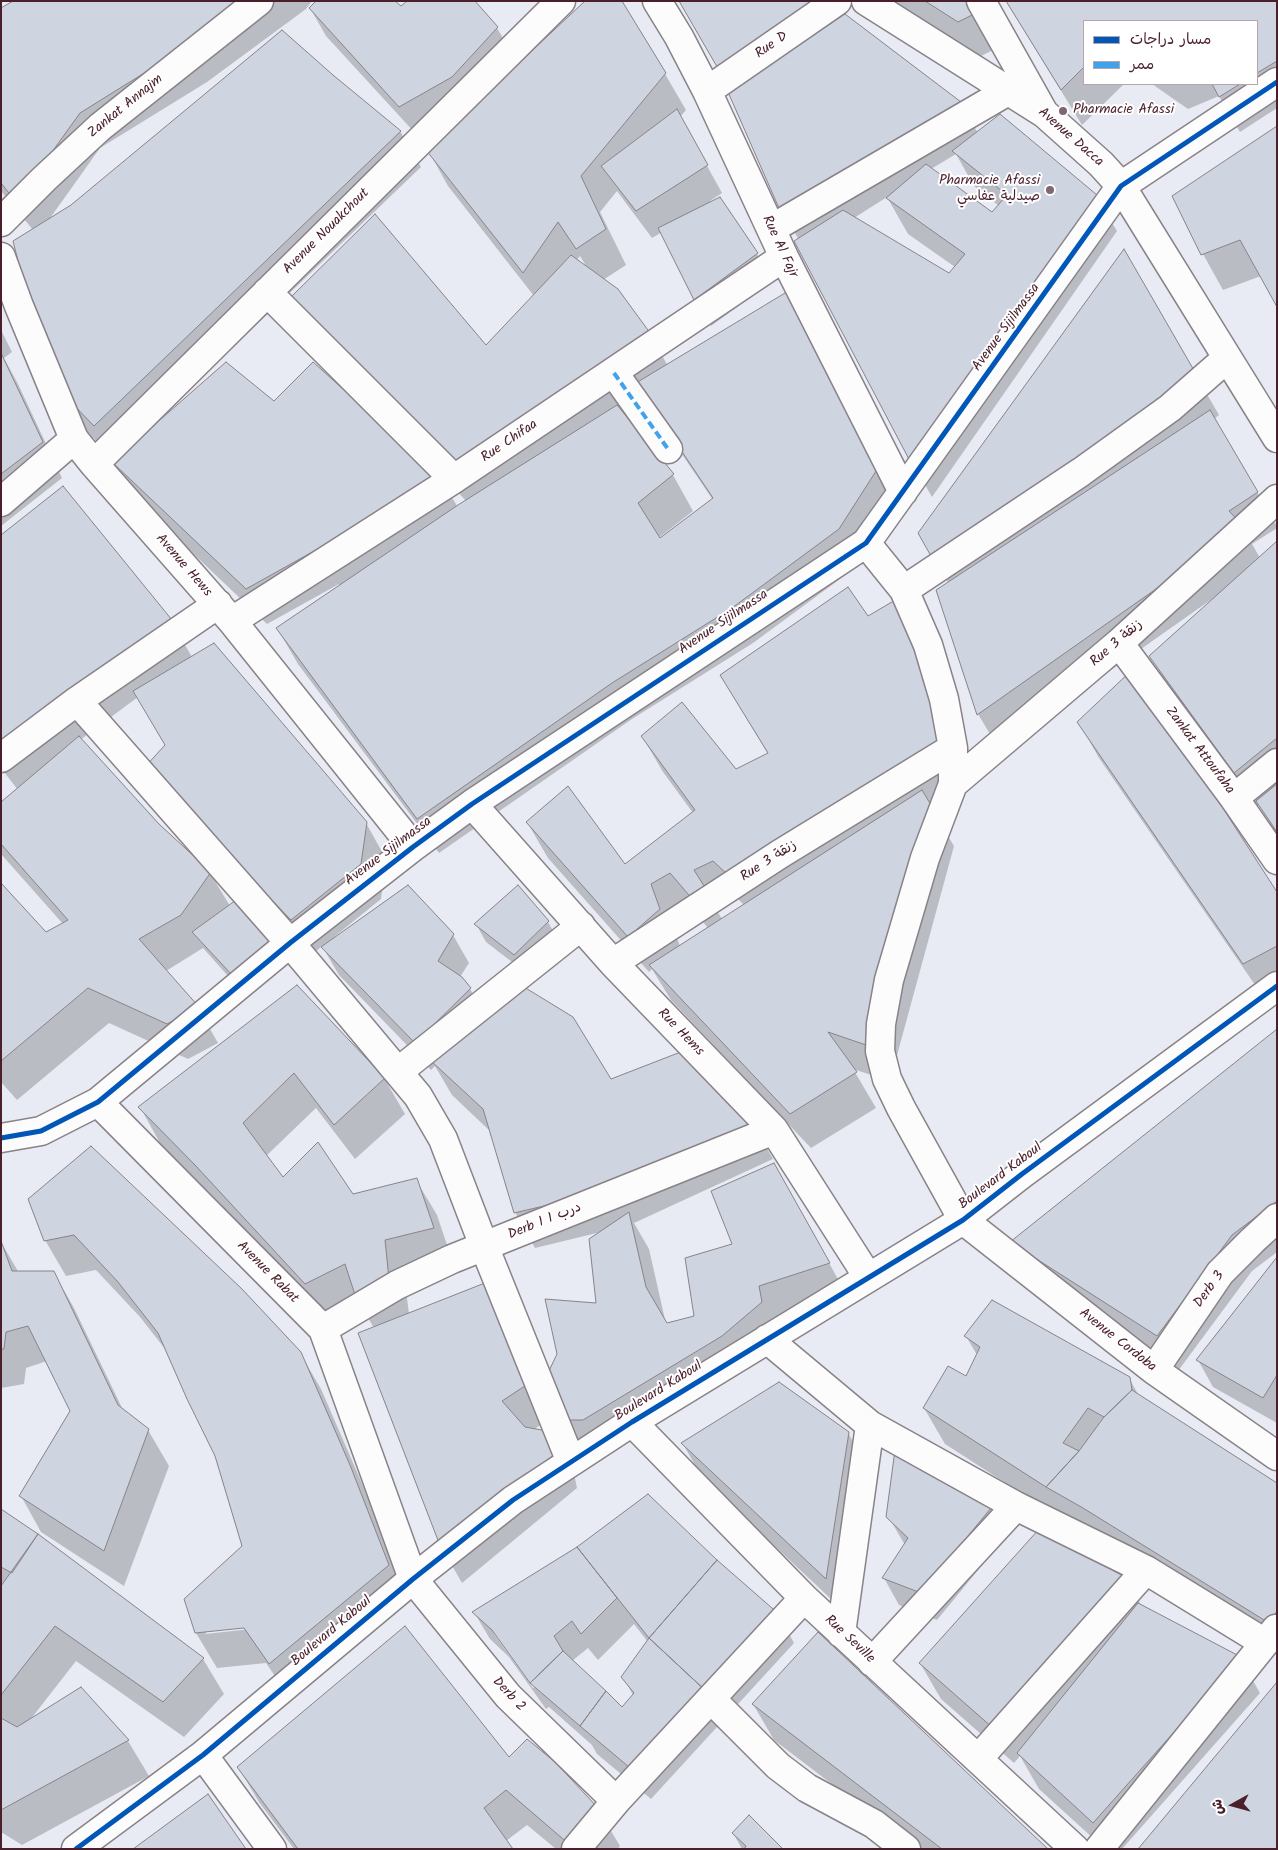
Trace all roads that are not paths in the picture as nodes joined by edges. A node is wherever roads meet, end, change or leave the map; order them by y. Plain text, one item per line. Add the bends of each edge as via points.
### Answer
1 (259, 1) edge
2 (561, 1) edge
3 (657, 1) edge
4 (837, 1) edge
5 (866, 1) edge
6 (981, 1) edge
7 (1277, 82) edge
8 (707, 91) junction
9 (1008, 91) junction
10 (1045, 114) junction
11 (1121, 186) junction
12 (1, 222) edge
13 (771, 229) junction
14 (1, 257) edge
15 (784, 257) junction
16 (267, 292) junction
17 (10, 313) edge
18 (1226, 359) junction
19 (614, 373) junction
20 (1277, 438) edge
21 (74, 439) junction
22 (668, 448) dead end
23 (94, 464) junction
24 (454, 479) junction
25 (903, 492) junction
26 (1277, 498) edge
27 (1, 502) edge
28 (866, 543) junction
29 (904, 590) junction
30 (225, 612) junction
31 (1119, 643) junction
32 (77, 702) junction
33 (953, 748) junction
34 (1, 758) edge
35 (1277, 763) edge
36 (953, 784) junction
37 (1234, 798) junction
38 (472, 804) junction
39 (413, 847) junction
40 (1277, 860) edge
41 (582, 926) junction
42 (290, 943) junction
43 (613, 963) junction
44 (1277, 986) edge
45 (399, 1071) junction
46 (98, 1102) junction
47 (774, 1130) junction
48 (3, 1136) edge
49 (1277, 1218) edge
50 (963, 1220) junction
51 (484, 1246) junction
52 (868, 1277) junction
53 (323, 1329) junction
54 (767, 1339) junction
55 (1154, 1370) junction
56 (632, 1422) junction
57 (870, 1425) junction
58 (1277, 1456) edge
59 (572, 1462) junction
60 (1016, 1506) junction
61 (1146, 1570) junction
62 (413, 1578) junction
63 (804, 1598) junction
64 (841, 1632) junction
65 (1271, 1635) edge
66 (872, 1662) junction
67 (711, 1699) junction
68 (203, 1755) junction
69 (978, 1759) junction
70 (616, 1801) junction
71 (76, 1849) edge
72 (272, 1849) edge
73 (576, 1849) edge
74 (906, 1849) edge
75 (1075, 1849) edge
76 (1100, 1849) edge

1 - 12 street, Zankat Annajm via 100,127
2 - 16 street, Avenue Nouakchout
3 - 8 street, Rue Al Fajr
4 - 8 street, Rue D
5 - 9 street, Avenue Dacca
6 - 10 street
7 - 11 street, Avenue Sijilmassa
8 - 13 street, Rue Al Fajr
9 - 10 street, Avenue Dacca
9 - 13 street
10 - 11 street, Avenue Dacca
11 - 18 street, Avenue Dacca
11 - 25 street, Avenue Sijilmassa
13 - 15 street, Rue Al Fajr
14 - 17 street, Avenue Hews
15 - 19 street, Rue Chifaa
15 - 25 street, Rue Al Fajr
16 - 23 street, Avenue Nouakchout
16 - 24 street
17 - 21 street, Avenue Hews
18 - 20 street, Avenue Dacca
18 - 29 street via 1170,408 1081,472
19 - 22 street
19 - 24 street, Rue Chifaa
21 - 23 street, Avenue Hews
21 - 27 street
23 - 30 street, Avenue Hews
24 - 30 street, Rue Chifaa
25 - 28 street, Avenue Sijilmassa
26 - 31 street, Rue 3 زنقة
28 - 29 street
28 - 38 street, Avenue Sijilmassa
29 - 33 street via 928,644 944,699
30 - 32 street, Rue Chifaa
30 - 39 street, Avenue Hews
31 - 36 street, Rue 3 زنقة
31 - 37 street, Zankat Attoufaha
32 - 34 street, Rue Chifaa
32 - 42 street
33 - 36 street
33 - 43 street, Rue 3 زنقة via 780,854
35 - 37 street
36 - 50 street via 925,858 889,980 880,1051 887,1079 901,1108
37 - 40 street, Zankat Attoufaha
38 - 39 street, Avenue Sijilmassa
38 - 41 street, Rue Hems
39 - 42 street, Avenue Sijilmassa
41 - 43 street, Rue Hems
41 - 45 street
42 - 45 street
42 - 46 street, Avenue Sijilmassa
43 - 47 street, Rue Hems
44 - 50 street, Boulevard Kaboul
45 - 51 street via 443,1139
46 - 48 street via 40,1131
46 - 53 street, Avenue Rabat
47 - 51 street, Derb 1 درب 1
47 - 52 street, Rue Hems
49 - 55 street, Derb 3 via 1220,1273
50 - 52 street, Boulevard Kaboul
50 - 55 street, Avenue Cordoba
51 - 53 street, Derb 1 درب 1 via 422,1272
51 - 59 street
52 - 54 street, Boulevard Kaboul
53 - 62 street, Avenue Rabat
54 - 56 street, Boulevard Kaboul
54 - 57 street
55 - 58 street, Avenue Cordoba
56 - 59 street, Boulevard Kaboul
56 - 63 street, Rue Seville
57 - 60 street
57 - 64 street
59 - 62 street, Boulevard Kaboul via 513,1500
60 - 61 street
60 - 66 street
61 - 65 street
61 - 69 street
62 - 68 street, Boulevard Kaboul
62 - 70 street, Derb 2 via 508,1696
63 - 64 street, Rue Seville
63 - 67 street
64 - 66 street, Rue Seville
65 - 76 street
66 - 69 street, Rue Seville
67 - 70 street
67 - 74 street via 778,1766 807,1788 874,1824
68 - 71 street, Boulevard Kaboul
68 - 72 street
69 - 75 street, Rue Seville
70 - 73 street

